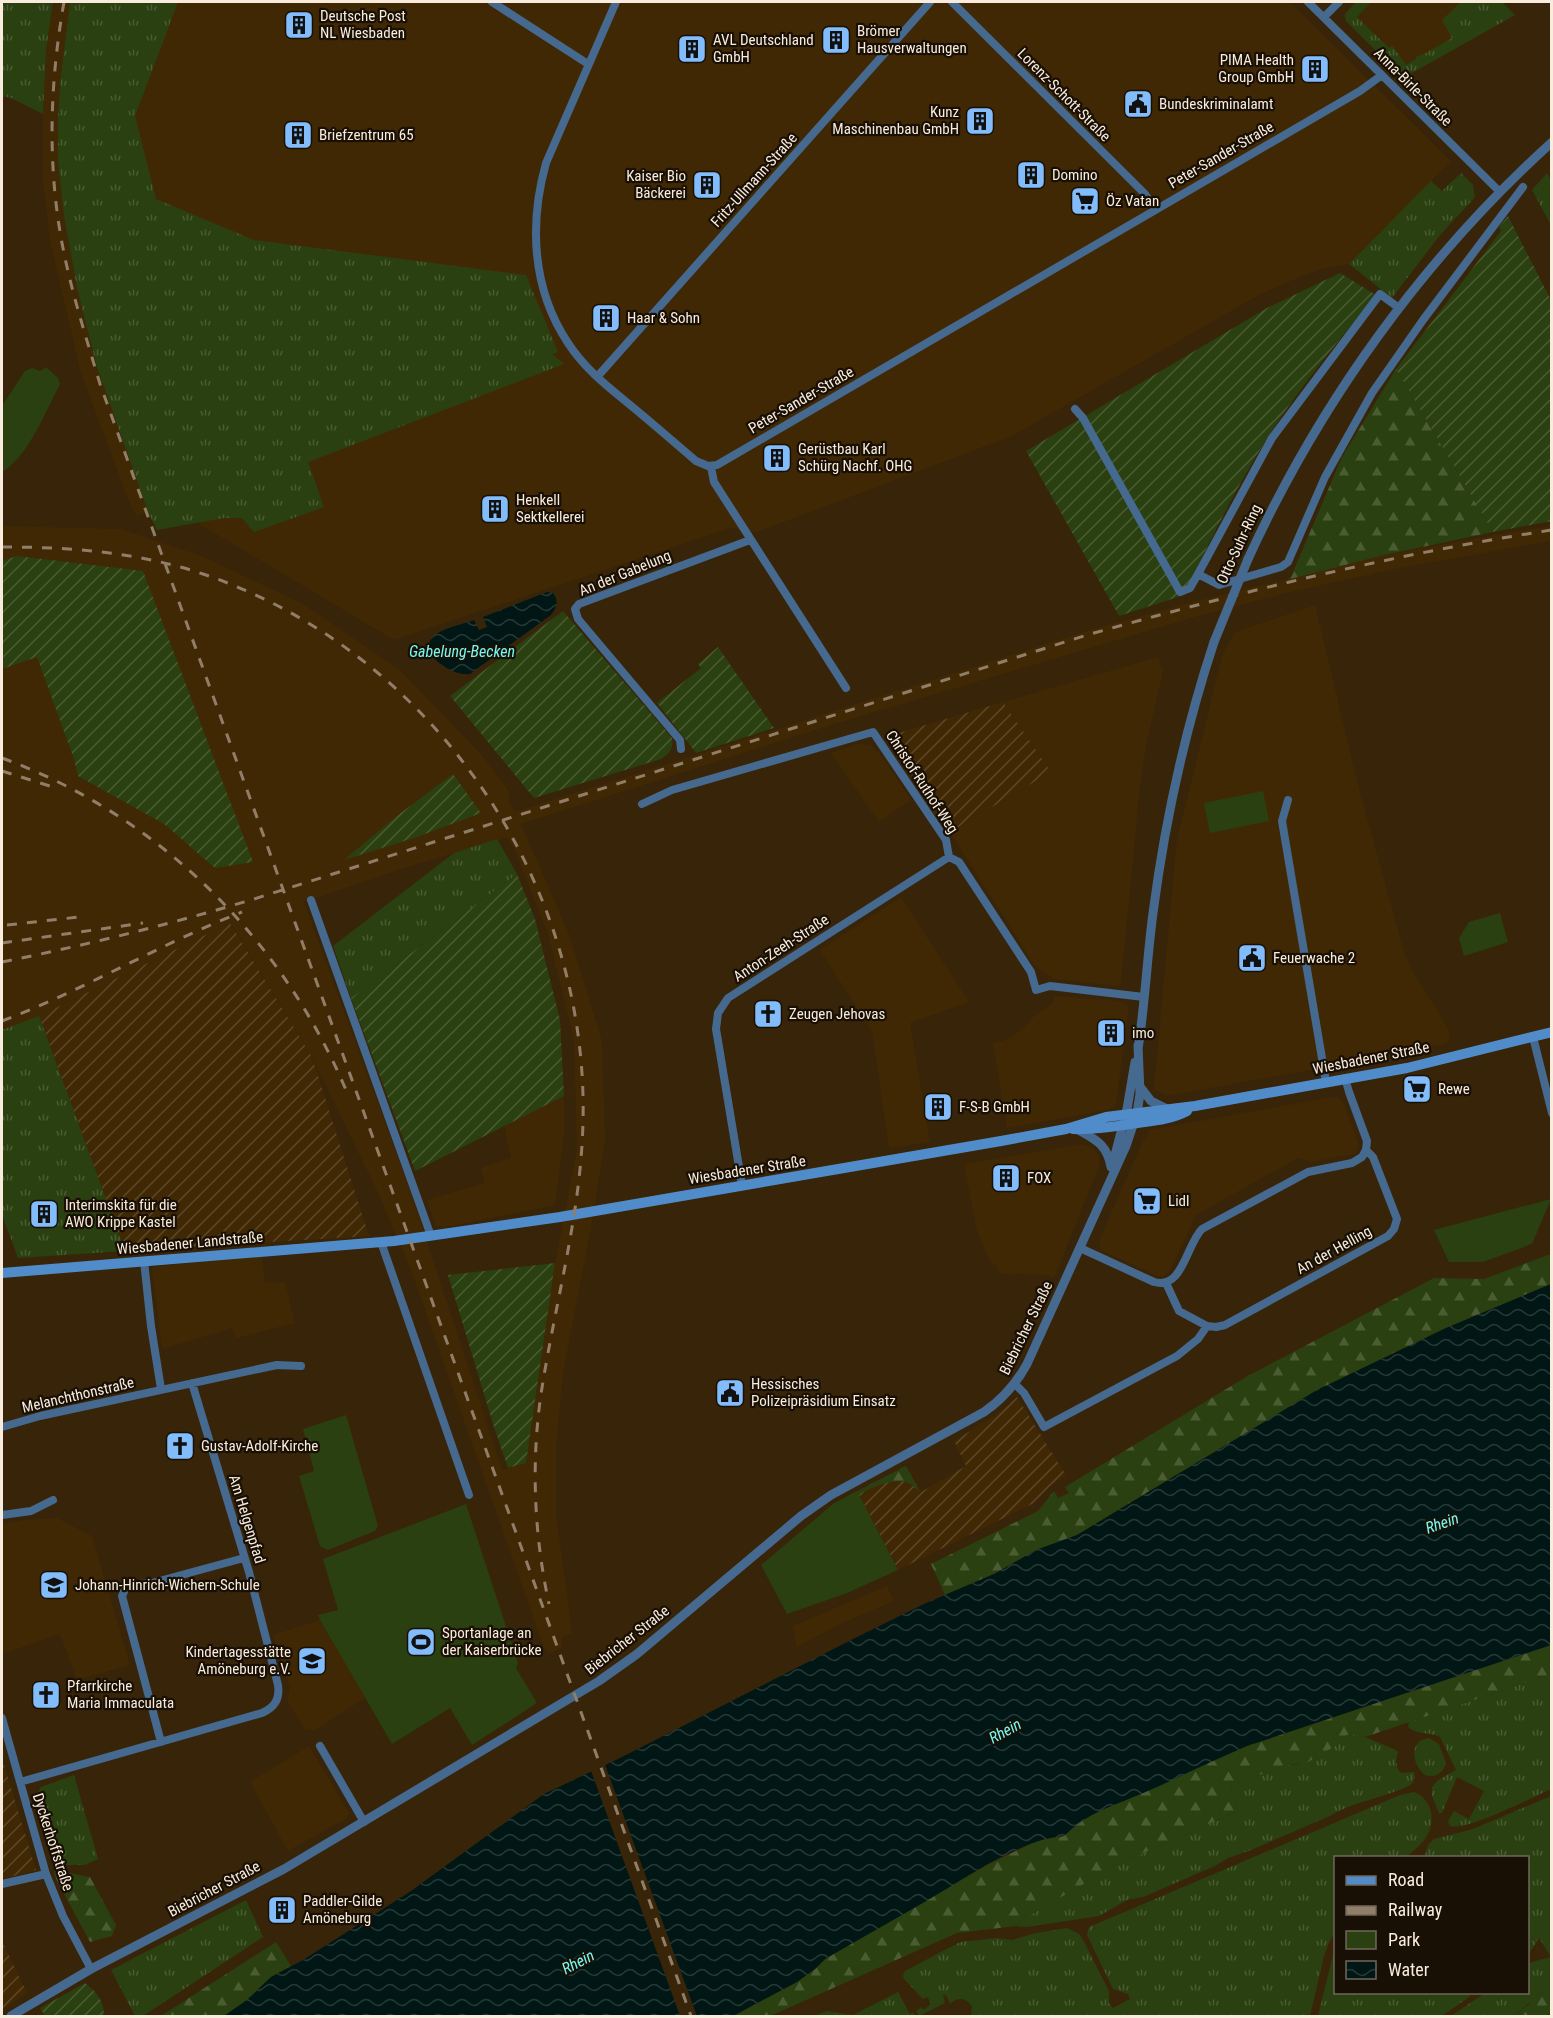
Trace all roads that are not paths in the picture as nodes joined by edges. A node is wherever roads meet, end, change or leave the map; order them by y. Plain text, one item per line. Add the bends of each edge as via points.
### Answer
1 (492, 2) edge
2 (616, 2) edge
3 (930, 2) edge
4 (951, 2) edge
5 (1308, 2) edge
6 (1339, 2) edge
7 (1324, 17) junction
8 (588, 64) junction
9 (1382, 75) junction
10 (1551, 142) edge
11 (1523, 186) dead end
12 (1499, 191) junction
13 (1156, 209) junction
14 (1400, 308) junction
15 (597, 377) junction
16 (1075, 410) dead end
17 (711, 467) junction
18 (750, 540) junction
19 (1198, 574) junction
20 (846, 688) dead end
21 (681, 749) dead end
22 (1288, 800) dead end
23 (642, 804) dead end
24 (950, 857) junction
25 (311, 900) dead end
26 (1144, 997) junction
27 (1551, 1032) edge
28 (1533, 1037) junction
29 (1138, 1045) junction
30 (1346, 1078) junction
31 (1326, 1082) junction
32 (1140, 1085) junction
33 (1195, 1106) junction
34 (1169, 1110) junction
35 (1551, 1113) edge
36 (1130, 1119) junction
37 (1072, 1129) junction
38 (1366, 1150) junction
39 (1112, 1170) junction
40 (1108, 1183) junction
41 (742, 1185) junction
42 (431, 1236) junction
43 (394, 1241) joint
44 (381, 1242) junction
45 (1080, 1248) junction
46 (144, 1261) junction
47 (2, 1273) edge
48 (1166, 1283) junction
49 (1207, 1326) junction
50 (301, 1365) dead end
51 (192, 1383) junction
52 (1015, 1384) junction
53 (161, 1389) junction
54 (2, 1427) edge
55 (469, 1495) dead end
56 (53, 1500) dead end
57 (2, 1515) edge
58 (244, 1558) junction
59 (2, 1718) edge
60 (161, 1742) junction
61 (320, 1746) dead end
62 (20, 1782) junction
63 (364, 1822) junction
64 (46, 1874) junction
65 (2, 1884) edge
66 (91, 1970) junction
67 (11, 2016) edge

1 - 8 street
2 - 8 street
3 - 15 street, Fritz-Ullmann-Straße
4 - 13 street, Lorenz-Schott-Straße
5 - 7 street, Anna-Birle-Straße
6 - 7 street
7 - 9 street, Anna-Birle-Straße
8 - 15 street via 546,163 535,218 538,270 550,307 568,343
9 - 12 street, Anna-Birle-Straße
9 - 13 street, Peter-Sander-Straße
10 - 12 street, Otto-Suhr-Ring
11 - 19 street via 1372,393 1325,477 1288,562 1219,585
12 - 14 street, Otto-Suhr-Ring
13 - 17 street, Peter-Sander-Straße
14 - 19 street via 1380,294 1272,438
14 - 26 street, Otto-Suhr-Ring, bridge via 1321,420 1282,487 1214,642 1190,721 1167,828
15 - 17 street via 696,461
16 - 19 street via 1180,592 1190,588
17 - 18 street via 714,482
18 - 20 street
18 - 21 street, An der Gabelung via 579,604 576,609 578,619 680,741
22 - 31 street via 1282,821
23 - 24 street, Christof-Ruthof-Weg via 672,790 873,732 946,840
24 - 26 street, Christof-Ruthof-Weg via 958,861 1031,972 1036,990 1050,986
24 - 41 street, Anton-Zeeh-Straße via 728,998 718,1013 716,1029
25 - 42 street
26 - 29 street, Otto-Suhr-Ring
27 - 28 main road, Wiesbadener Straße
28 - 30 main road, Wiesbadener Straße
28 - 35 street
29 - 32 street, Otto-Suhr-Ring
29 - 36 street, Otto-Suhr-Ring
30 - 31 main road, Wiesbadener Straße
30 - 38 street, An der Helling via 1367,1141
31 - 33 main road, Wiesbadener Straße
32 - 34 street via 1151,1101
32 - 36 street, Otto-Suhr-Ring
33 - 34 main road, Wiesbadener Straße
33 - 36 main road, Wiesbadener Straße via 1173,1117
34 - 36 main road, Wiesbadener Straße
36 - 37 main road, Wiesbadener Straße
36 - 39 street, Biebricher Straße
36 - 40 street, Biebricher Straße via 1126,1146
37 - 39 street via 1102,1144
37 - 41 main road, Wiesbadener Straße
38 - 48 street via 1358,1161 1308,1172 1202,1230 1178,1274
38 - 49 street, An der Helling via 1373,1157 1395,1213 1392,1233 1225,1325
39 - 40 street, Biebricher Straße
40 - 45 street, Biebricher Straße
41 - 42 main road, Wiesbadener Straße
42 - 43 main road, Wiesbadener Straße
43 - 44 main road, Wiesbadener Landstraße
44 - 46 main road, Wiesbadener Landstraße
44 - 55 street
45 - 48 street via 1154,1282
45 - 52 street, Biebricher Straße via 1028,1364
46 - 47 main road, Wiesbadener Landstraße
46 - 53 street
48 - 49 street via 1179,1311
49 - 52 street via 1177,1356 1044,1427
50 - 51 street, Melanchthonstraße via 277,1365
51 - 53 street, Melanchthonstraße
51 - 58 street, Am Helgenpfad
52 - 63 street, Biebricher Straße via 984,1412 846,1485 817,1505 618,1669
53 - 54 street, Melanchthonstraße
56 - 57 street via 31,1511
58 - 60 street, Am Helgenpfad via 278,1685 278,1700 262,1713
58 - 60 street via 152,1583 127,1585 122,1596
59 - 62 street, Dyckerhoffstraße
60 - 62 street
61 - 63 street
62 - 64 street, Dyckerhoffstraße
63 - 66 street, Biebricher Straße via 245,1890
64 - 65 street
64 - 66 street, Dyckerhoffstraße
66 - 67 street, Biebricher Straße

